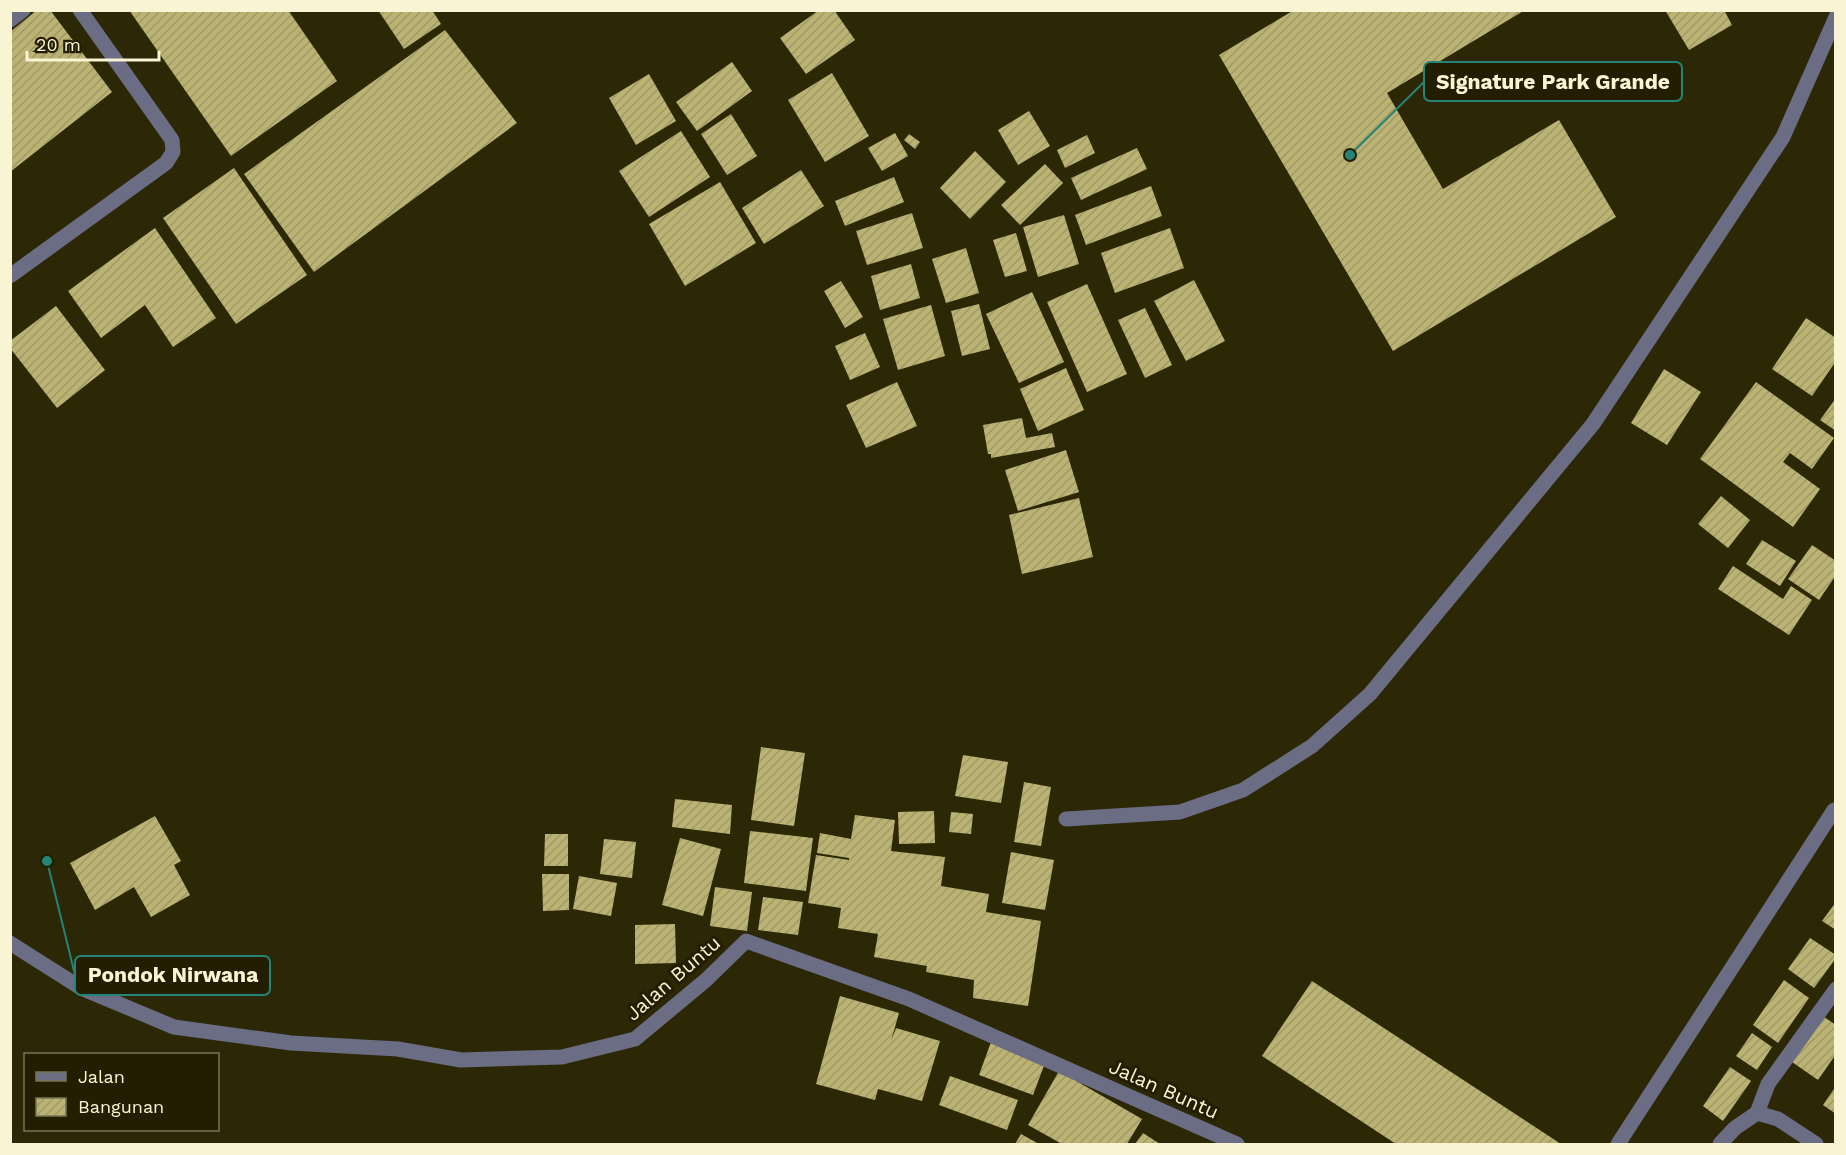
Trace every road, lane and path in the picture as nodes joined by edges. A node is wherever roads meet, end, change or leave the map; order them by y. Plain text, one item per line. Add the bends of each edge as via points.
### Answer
1 (23, 10) edge
2 (80, 10) edge
3 (1836, 17) edge
4 (10, 20) edge
5 (10, 276) edge
6 (1834, 810) edge
7 (1066, 819) dead end
8 (10, 943) edge
9 (1836, 989) edge
10 (1757, 1113) junction
11 (1237, 1144) edge
12 (1618, 1144) edge
13 (1720, 1144) edge
14 (1816, 1144) edge

1 - 4 street
2 - 5 street via 172,140 173,152 166,163
3 - 7 street via 1783,137 1593,424 1370,694 1312,746 1243,790 1180,812
6 - 12 street
8 - 11 street, Jalan Buntu via 81,988 174,1027 291,1043 398,1049 461,1060 562,1057 635,1039 746,941 909,999
9 - 10 street via 1768,1084
10 - 13 street
10 - 14 street via 1778,1119

